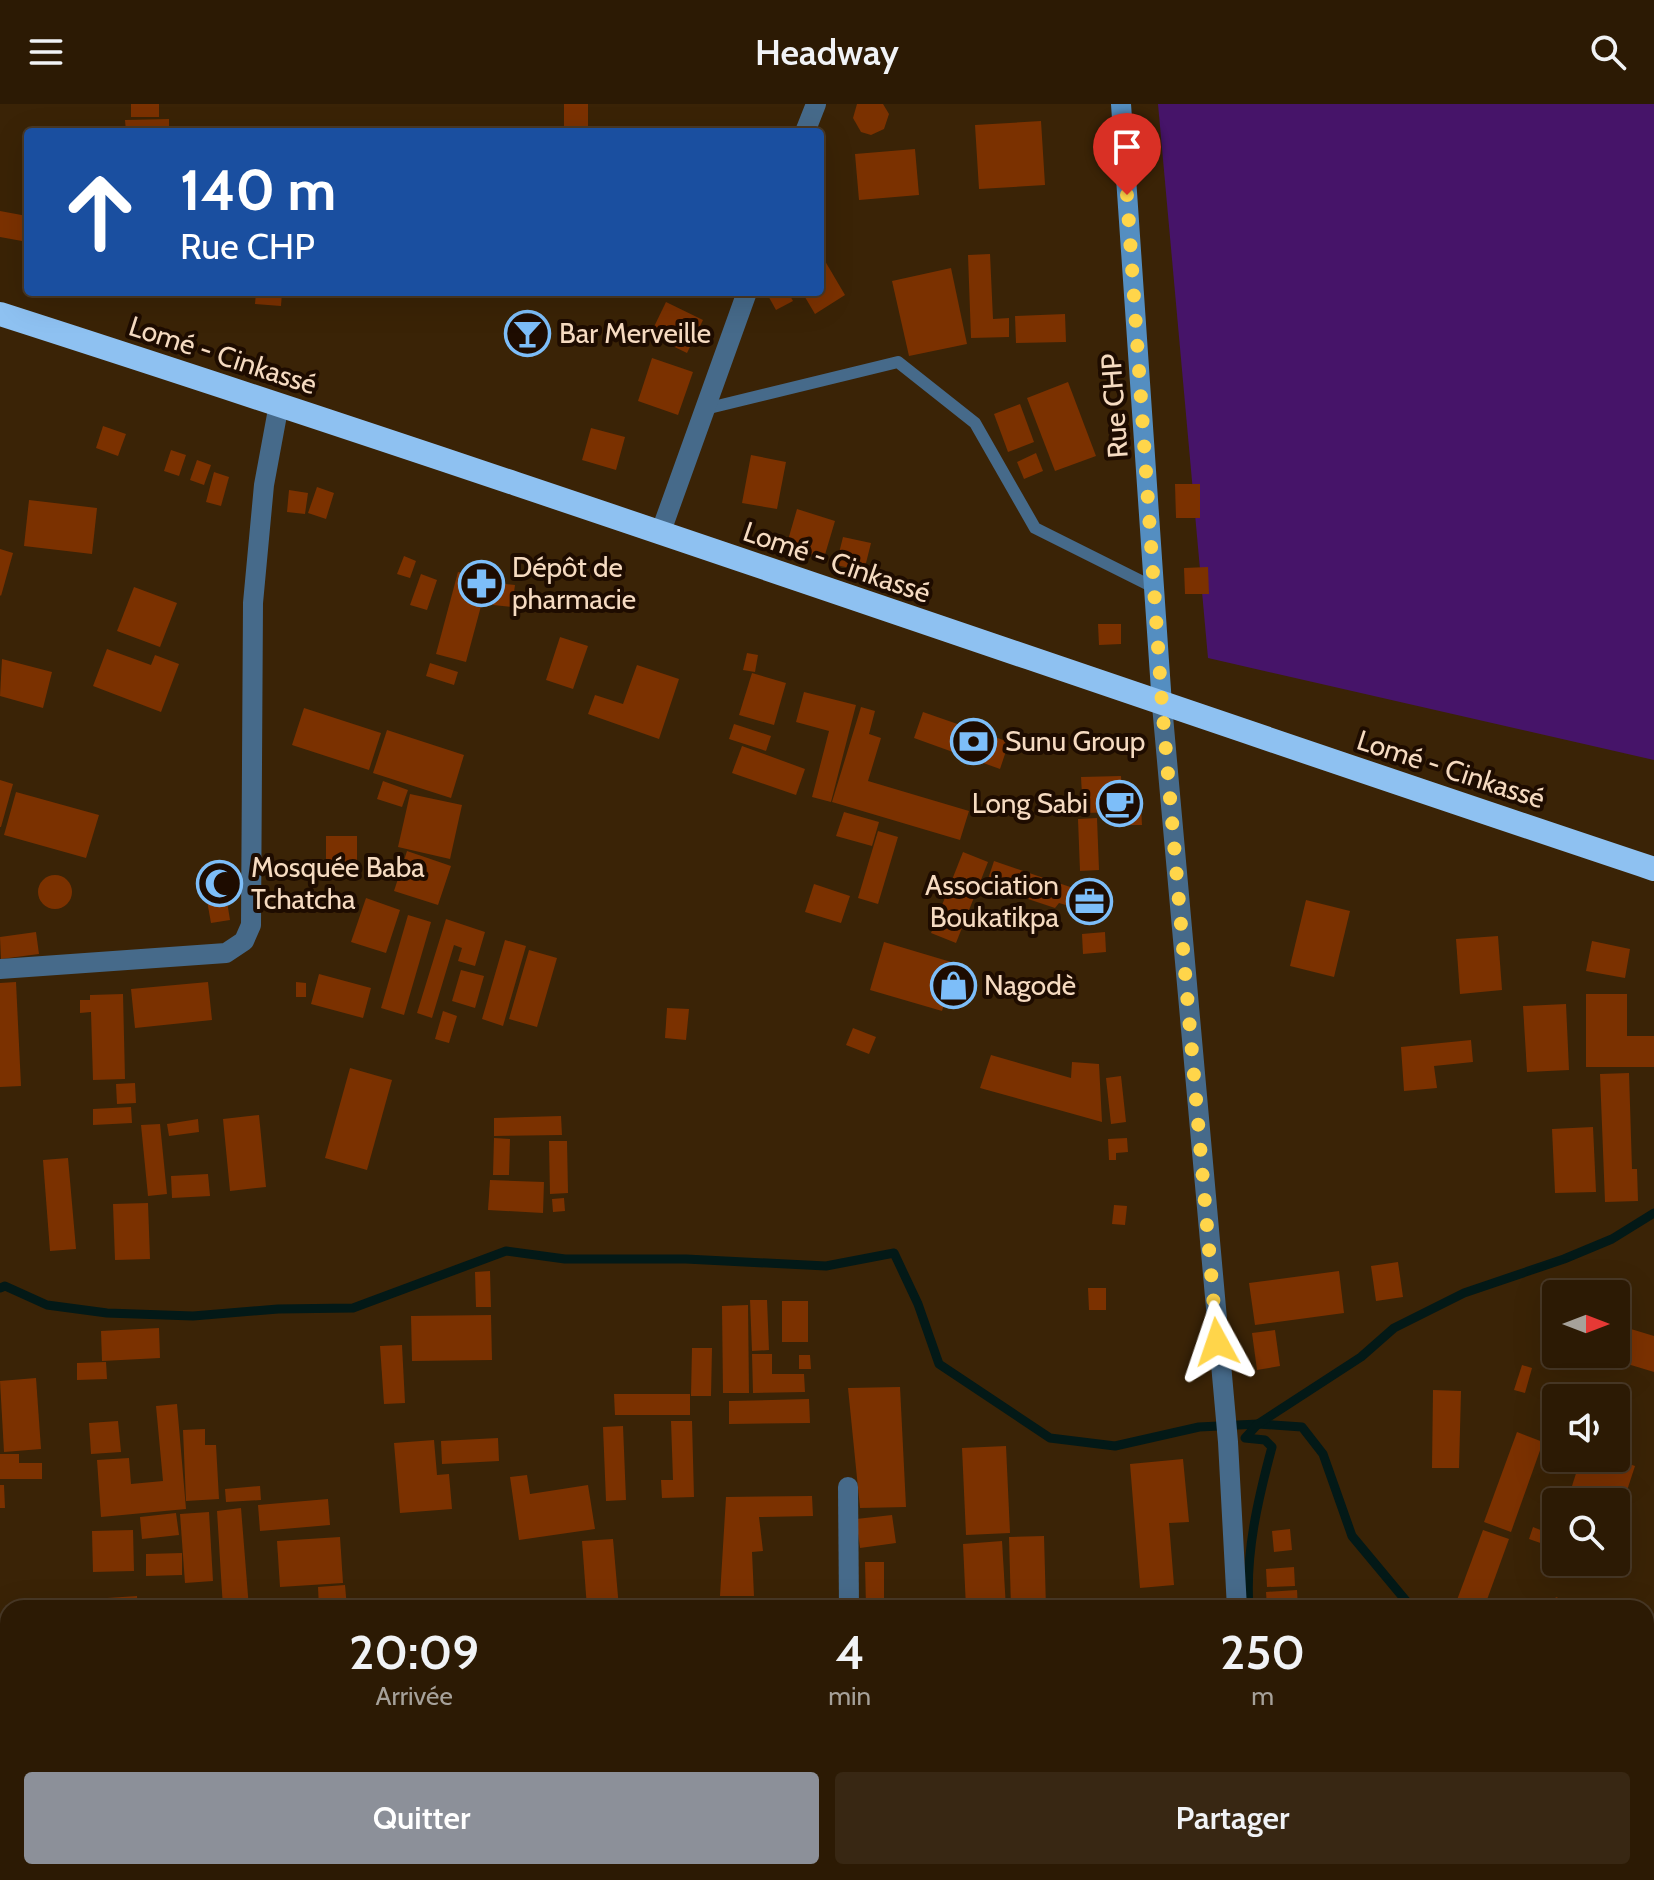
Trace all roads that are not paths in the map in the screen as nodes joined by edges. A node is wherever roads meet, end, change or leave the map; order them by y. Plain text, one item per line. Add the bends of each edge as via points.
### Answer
1 (816, 104) edge
2 (1121, 104) edge
3 (807, 128) edge
4 (746, 296) edge
5 (0, 314) edge
6 (279, 404) junction
7 (705, 409) junction
8 (660, 534) junction
9 (1155, 588) junction
10 (1162, 705) junction
11 (1654, 869) edge
12 (0, 969) edge
13 (848, 1487) dead end
14 (849, 1600) edge
15 (1237, 1600) edge

1 - 3 street
2 - 9 street, Rue CHP
4 - 7 street
5 - 6 highway, Lomé - Cinkassé
6 - 8 highway, Lomé - Cinkassé
6 - 12 street via 264,485 253,603 251,925 244,941 226,953
7 - 8 street
7 - 9 lane via 898,362 975,423 1035,528
8 - 10 highway, Lomé - Cinkassé
9 - 10 street, Rue CHP
10 - 11 highway, Lomé - Cinkassé
10 - 15 street via 1228,1442
13 - 14 street

